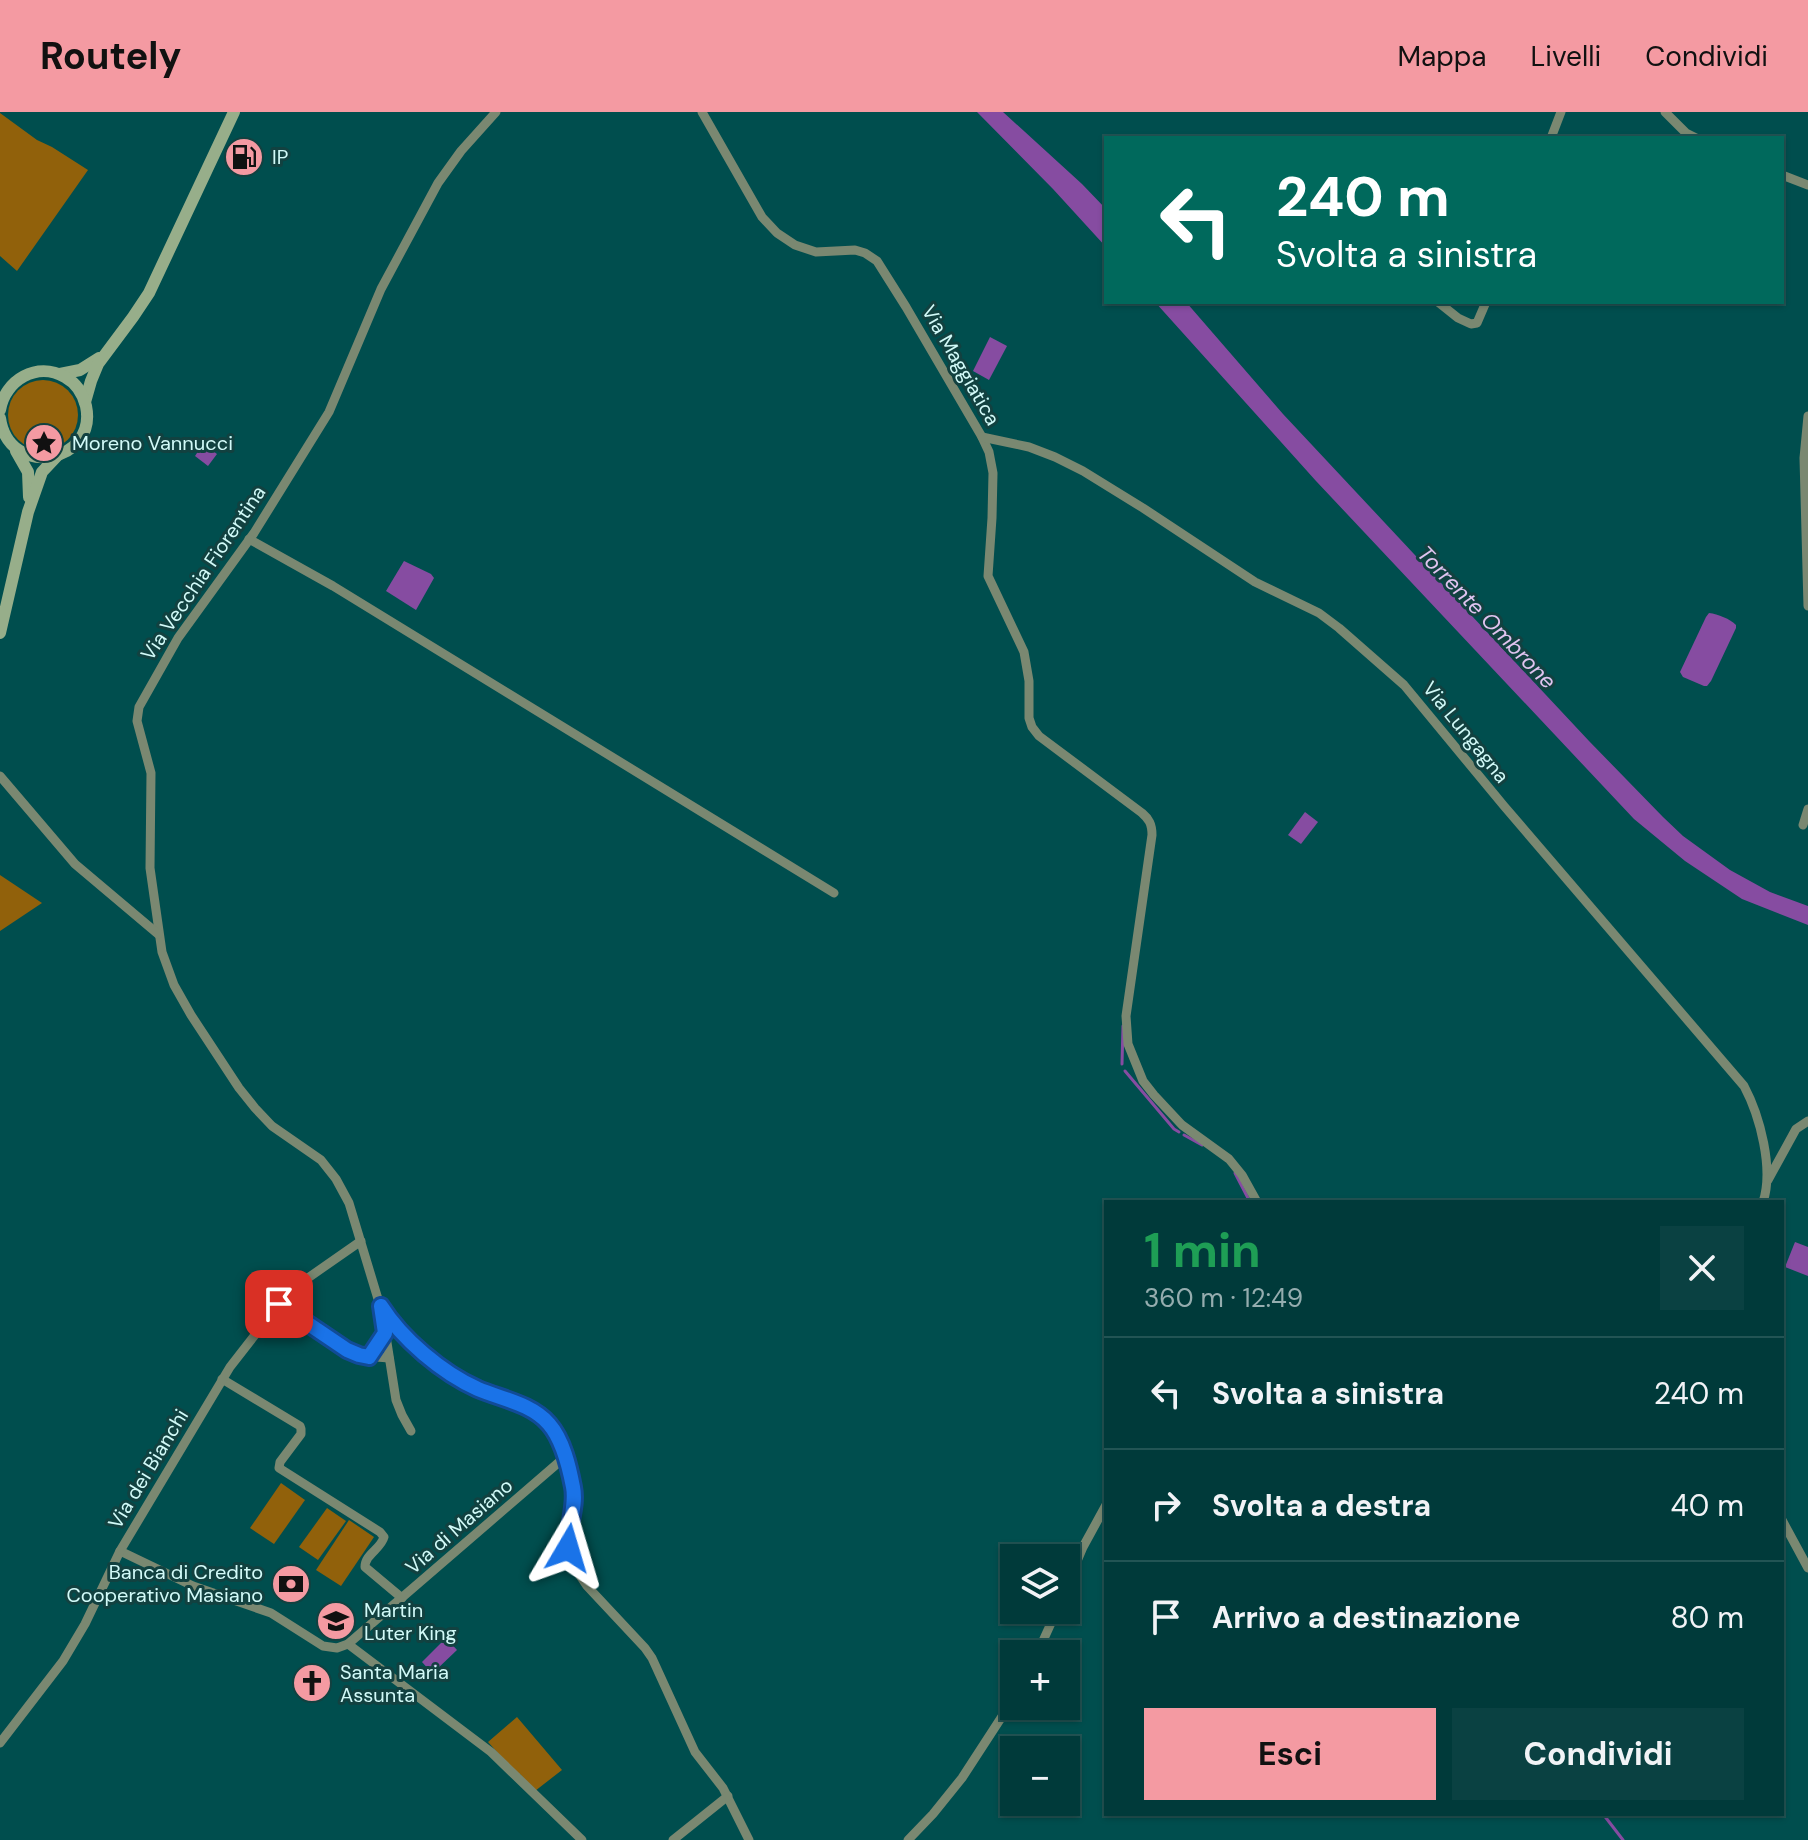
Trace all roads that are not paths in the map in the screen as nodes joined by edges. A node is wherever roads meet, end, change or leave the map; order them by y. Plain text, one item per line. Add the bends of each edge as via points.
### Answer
1 (234, 112) edge
2 (496, 112) edge
3 (702, 112) edge
4 (1561, 112) edge
5 (1665, 112) edge
6 (1552, 136) edge
7 (1692, 136) edge
8 (1784, 176) edge
9 (1808, 185) edge
10 (1440, 304) edge
11 (1485, 304) edge
12 (105, 353) junction
13 (60, 374) junction
14 (19, 378) junction
15 (0, 388) edge
16 (85, 402) junction
17 (0, 410) edge
18 (1808, 416) edge
19 (0, 421) edge
20 (982, 437) junction
21 (13, 445) junction
22 (58, 455) junction
23 (28, 512) junction
24 (249, 539) junction
25 (11, 580) junction
26 (0, 604) edge
27 (1808, 606) edge
28 (0, 633) edge
29 (0, 774) edge
30 (1808, 809) edge
31 (1803, 825) dead end
32 (834, 893) dead end
33 (158, 934) junction
34 (1808, 1121) edge
35 (1768, 1180) junction
36 (1256, 1200) edge
37 (1763, 1200) edge
38 (361, 1241) junction
39 (279, 1304) junction
40 (381, 1306) junction
41 (385, 1333) junction
42 (369, 1357) junction
43 (389, 1358) junction
44 (222, 1379) junction
45 (411, 1431) dead end
46 (565, 1457) junction
47 (1104, 1509) edge
48 (1784, 1524) edge
49 (120, 1551) junction
50 (1080, 1554) edge
51 (1808, 1568) edge
52 (402, 1598) junction
53 (348, 1644) junction
54 (1000, 1720) edge
55 (0, 1743) edge
56 (728, 1796) junction
57 (582, 1840) edge
58 (673, 1840) edge
59 (749, 1840) edge
60 (908, 1840) edge

1 - 12 main road via 149,293
2 - 24 street, Via Vecchia Fiorentina via 438,183 381,289 329,412
3 - 20 street, Via Maggiatica via 762,217 777,233 816,252 855,250 877,261
4 - 6 street
5 - 7 street
8 - 9 street
10 - 11 street via 1471,324 1477,323
12 - 13 main road via 80,370
12 - 16 main road
13 - 14 main road via 42,371
13 - 16 main road via 78,388
14 - 15 street
14 - 17 main road via 6,392
16 - 22 main road via 87,420 81,436
18 - 27 street
19 - 21 main road
20 - 35 street, Via Lungagna via 1029,447 1083,471 1255,582 1319,613 1404,685 1744,1086 1761,1131
20 - 36 street, Via Maggiatica via 993,473 988,576 1024,652 1030,723 1039,736 1151,824 1126,1016 1128,1044 1154,1095 1182,1125 1229,1159
21 - 22 main road via 30,456
21 - 23 main road via 28,474
22 - 23 main road via 42,472
23 - 25 main road
24 - 32 street
24 - 33 street, Via Vecchia Fiorentina via 178,638 137,712 151,773 149,858
25 - 26 main road
25 - 28 main road
29 - 33 street via 75,864
30 - 31 street
33 - 38 street, Via Vecchia Fiorentina via 167,969 191,1015 239,1088 272,1126 328,1168 349,1203
34 - 35 street via 1796,1129
35 - 37 street, Via Lungagna
38 - 39 street, Via dei Bianchi
38 - 40 street, Via Vecchia Fiorentina
39 - 42 street via 347,1350
39 - 44 street, Via dei Bianchi
40 - 41 street
40 - 46 street, Via Vecchia Fiorentina via 454,1377 541,1416 557,1435
41 - 42 street
41 - 43 street
42 - 43 street
43 - 45 street via 397,1405
44 - 49 street, Via dei Bianchi
44 - 52 street via 300,1426 301,1434 279,1468 380,1532 382,1543 364,1565
46 - 52 street, Via di Masiano
46 - 56 street, Via Vecchia Fiorentina via 574,1494 568,1541 573,1565 652,1658 695,1752
47 - 50 street
48 - 51 street
49 - 53 street via 193,1586 271,1613 323,1646
49 - 55 street, Via dei Bianchi via 63,1661
52 - 53 street, Via di Masiano
53 - 57 street via 491,1752
54 - 60 street via 962,1778
56 - 58 street
56 - 59 street, Via Vecchia Fiorentina

